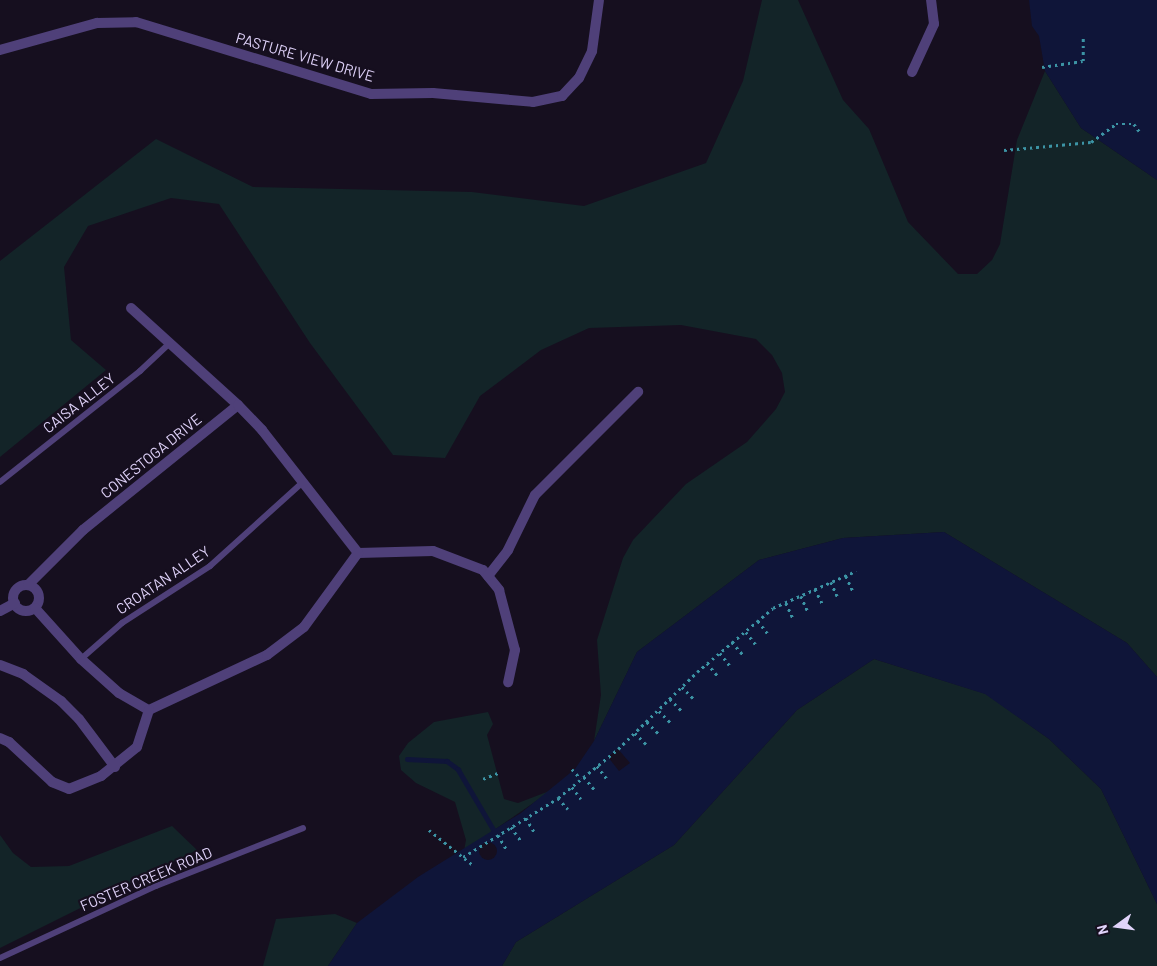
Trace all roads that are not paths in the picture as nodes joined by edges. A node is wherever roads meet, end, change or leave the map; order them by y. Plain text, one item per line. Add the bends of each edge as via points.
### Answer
1 (599, 0) edge
2 (930, 0) edge
3 (0, 50) edge
4 (912, 72) dead end
5 (131, 308) dead end
6 (171, 342) junction
7 (638, 392) dead end
8 (238, 405) junction
9 (0, 482) edge
10 (303, 482) junction
11 (358, 553) junction
12 (488, 576) junction
13 (28, 585) junction
14 (14, 604) junction
15 (35, 608) junction
16 (0, 611) edge
17 (81, 658) junction
18 (0, 665) edge
19 (508, 682) dead end
20 (148, 710) junction
21 (0, 738) edge
22 (115, 767) junction
23 (303, 828) dead end
24 (0, 958) edge

1 - 3 street, PASTURE VIEW DRIVE via 592,51 579,78 562,96 533,102 434,93 371,94 136,22 97,23
2 - 4 street via 934,24
5 - 6 street
6 - 8 street
6 - 9 lane, CAISA ALLEY
7 - 12 street via 535,495 508,550
8 - 10 street
8 - 13 street, CONESTOGA DRIVE via 83,530
10 - 11 street
10 - 17 lane, CROATAN ALLEY via 210,566 122,622
11 - 12 street via 433,551 483,570
11 - 20 street via 304,628 267,656
12 - 19 street via 499,590 515,650
13 - 14 street via 16,589
13 - 15 street via 38,592 39,601
14 - 15 street via 23,611
14 - 16 street
15 - 17 street
17 - 20 street via 119,693
18 - 22 street via 23,674 61,701 79,719
20 - 22 street via 137,747
21 - 22 street via 9,742 52,782 69,789
23 - 24 lane, FOSTER CREEK ROAD via 156,886

